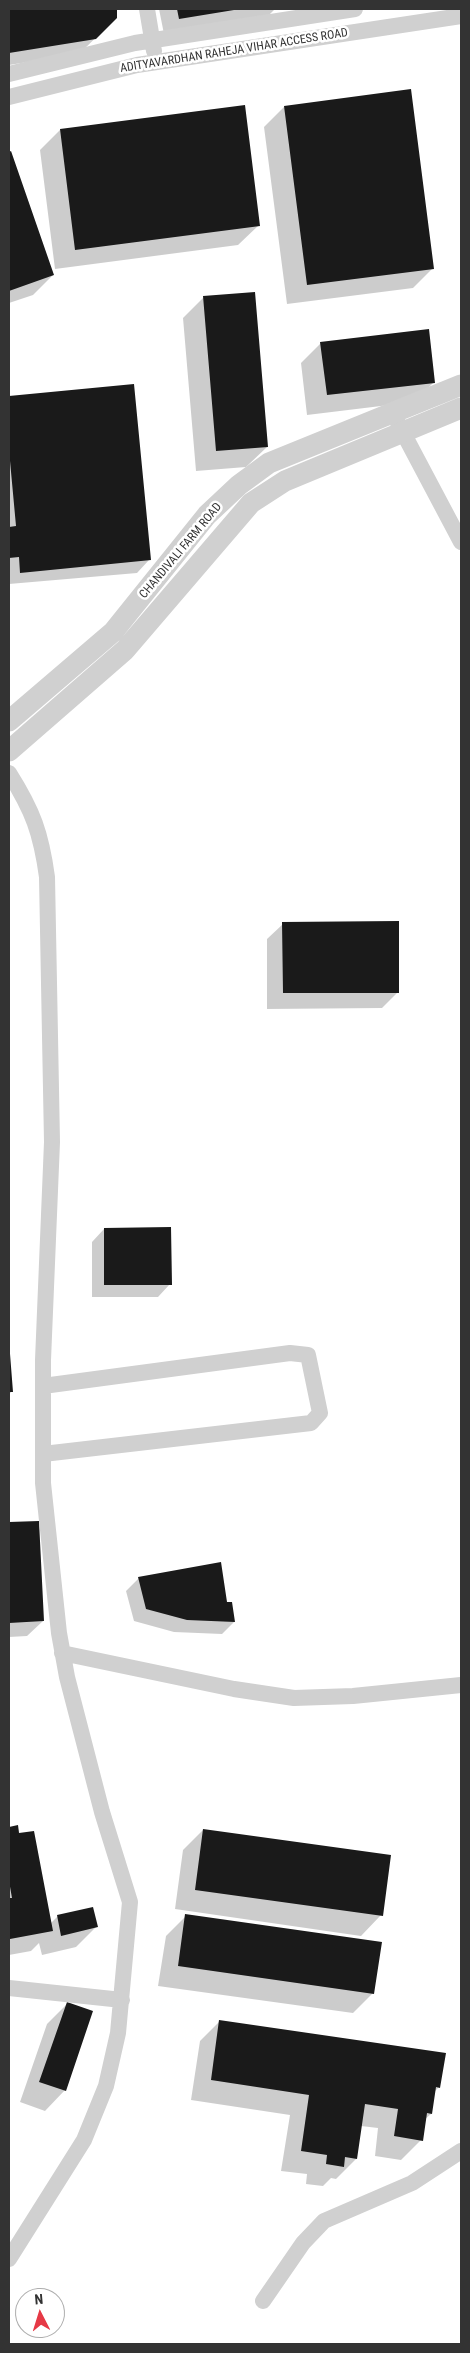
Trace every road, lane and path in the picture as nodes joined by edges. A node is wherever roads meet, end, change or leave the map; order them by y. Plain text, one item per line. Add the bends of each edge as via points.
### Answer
1 (147, 9) edge
2 (355, 9) edge
3 (461, 16) edge
4 (152, 40) junction
5 (155, 62) junction
6 (40, 66) junction
7 (9, 74) edge
8 (47, 87) junction
9 (9, 96) edge
10 (461, 385) edge
11 (461, 408) edge
12 (393, 413) junction
13 (402, 433) junction
14 (278, 459) junction
15 (290, 479) junction
16 (461, 542) edge
17 (9, 722) edge
18 (9, 751) edge
19 (9, 773) edge
20 (43, 1386) junction
21 (43, 1454) junction
22 (62, 1653) junction
23 (461, 1685) edge
24 (9, 1988) edge
25 (122, 2000) junction
26 (461, 2151) edge
27 (9, 2258) edge
28 (263, 2301) dead end

1 - 4 street
2 - 4 street, ADITYAVARDHAN RAHEJA VIHAR ACCESS ROAD
3 - 5 street, ADITYAVARDHAN RAHEJA VIHAR ACCESS ROAD
4 - 5 street
4 - 6 street, ADITYAVARDHAN RAHEJA VIHAR ACCESS ROAD
5 - 8 street, ADITYAVARDHAN RAHEJA VIHAR ACCESS ROAD
6 - 7 street, ADITYAVARDHAN RAHEJA VIHAR ACCESS ROAD
6 - 8 street
8 - 9 street, ADITYAVARDHAN RAHEJA VIHAR ACCESS ROAD
10 - 12 street, CHANDIVALI FARM ROAD
11 - 13 street
12 - 13 street
12 - 14 street, CHANDIVALI FARM ROAD
13 - 15 street
13 - 16 street
14 - 15 street
14 - 17 street, CHANDIVALI FARM ROAD via 239,485 214,509 113,632
15 - 18 street via 251,503 125,650
19 - 20 street via 26,800 42,839 47,877 52,1142
20 - 21 street
20 - 21 street via 290,1353 308,1355 320,1413 311,1423
21 - 22 street via 43,1483
22 - 23 street via 294,1698 353,1696
22 - 25 street via 102,1812 130,1902
24 - 25 street
25 - 27 street via 106,2086 84,2140
26 - 28 street via 412,2183 324,2221 303,2243

